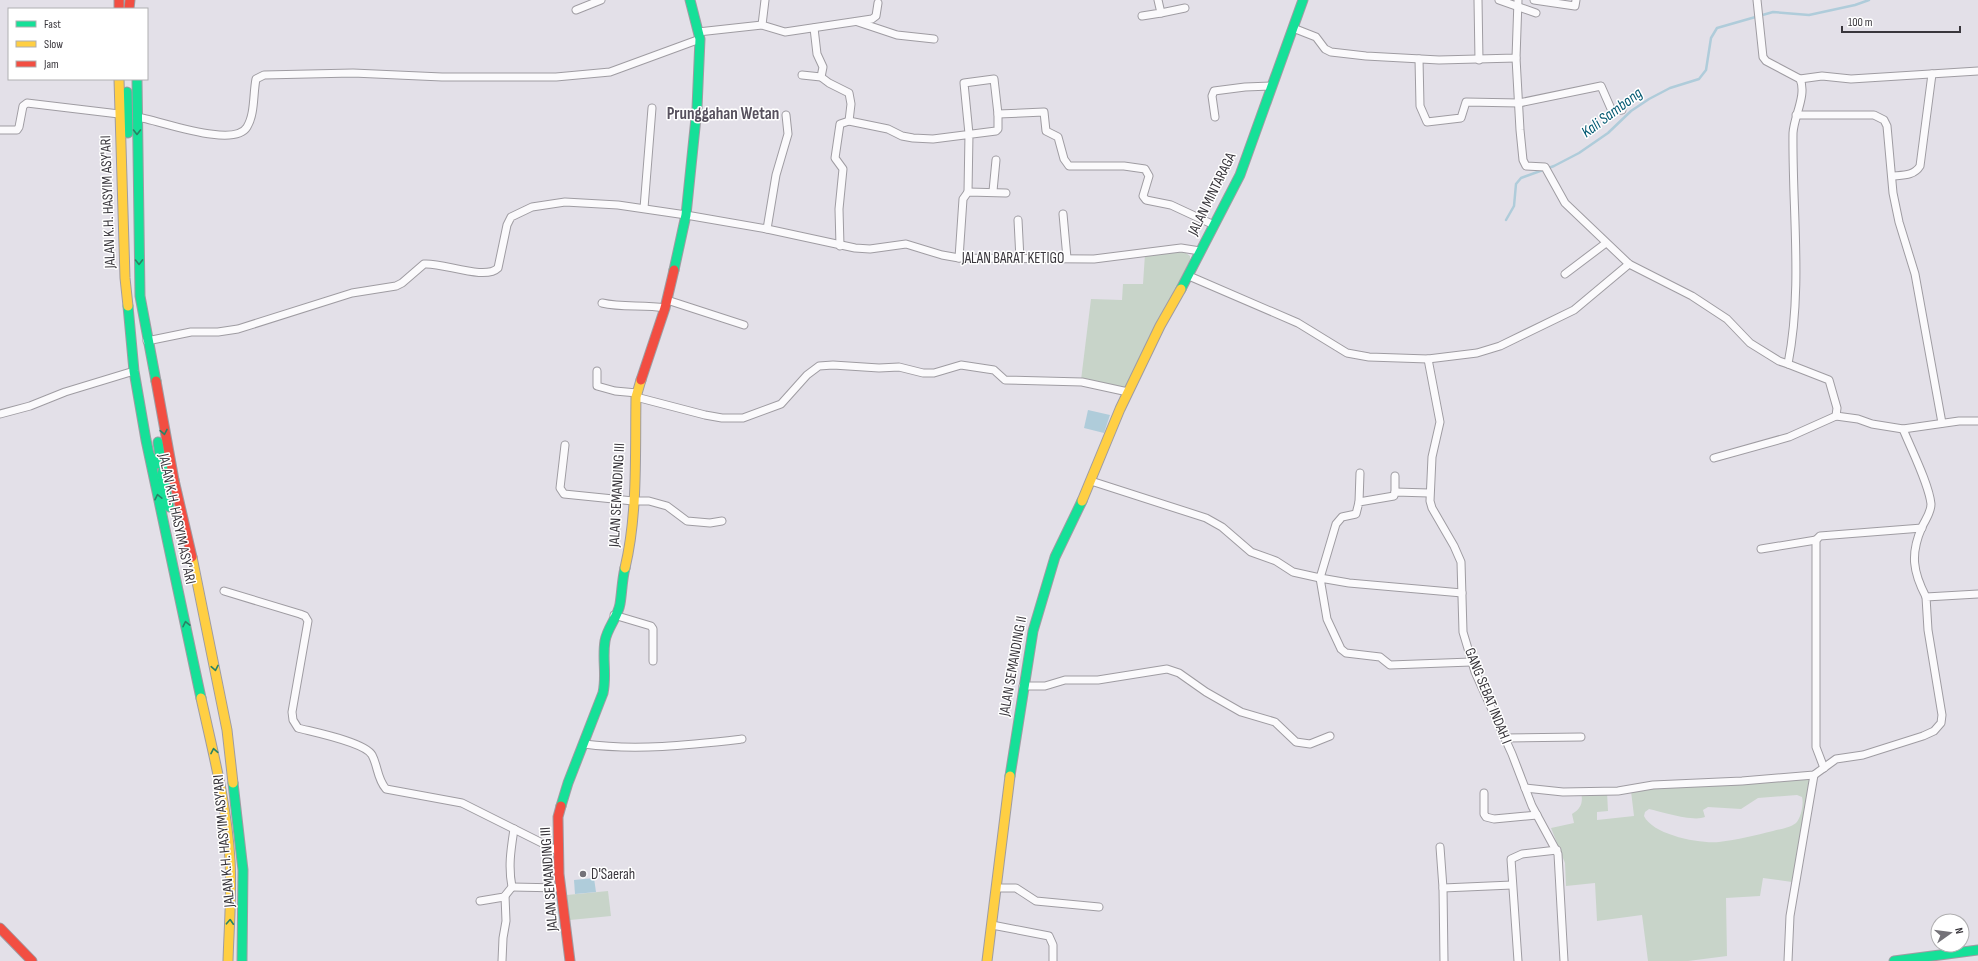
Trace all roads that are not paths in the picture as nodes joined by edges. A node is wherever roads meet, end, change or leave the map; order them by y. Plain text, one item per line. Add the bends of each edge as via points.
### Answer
1 (601, 0) edge
2 (690, 0) edge
3 (765, 0) edge
4 (1158, 0) edge
5 (1303, 0) edge
6 (1478, 0) edge
7 (1500, 0) edge
8 (1518, 0) edge
9 (1534, 0) edge
10 (1576, 0) edge
11 (1757, 0) edge
12 (878, 3) dead end
13 (1185, 8) dead end
14 (576, 10) dead end
15 (1161, 13) junction
16 (1536, 13) dead end
17 (1142, 16) dead end
18 (856, 21) junction
19 (762, 25) junction
20 (814, 28) junction
21 (1293, 28) junction
22 (699, 36) junction
23 (934, 39) dead end
24 (1516, 58) junction
25 (1419, 59) junction
26 (1479, 60) junction
27 (1978, 71) edge
28 (802, 74) dead end
29 (1932, 74) junction
30 (821, 77) junction
31 (119, 80) edge
32 (127, 80) edge
33 (137, 80) edge
34 (1800, 80) junction
35 (1271, 86) junction
36 (1519, 103) junction
37 (652, 108) dead end
38 (1622, 110) dead end
39 (119, 114) junction
40 (998, 114) junction
41 (786, 115) dead end
42 (1796, 115) junction
43 (137, 117) junction
44 (1215, 117) dead end
45 (849, 121) junction
46 (0, 130) edge
47 (969, 134) junction
48 (121, 160) junction
49 (996, 160) dead end
50 (1892, 176) junction
51 (993, 191) junction
52 (968, 192) junction
53 (1006, 193) dead end
54 (644, 208) junction
55 (1063, 214) dead end
56 (686, 215) junction
57 (1018, 220) dead end
58 (1214, 225) junction
59 (767, 229) junction
60 (1606, 242) junction
61 (840, 246) junction
62 (1200, 251) junction
63 (959, 258) junction
64 (1020, 258) junction
65 (1067, 258) junction
66 (1630, 264) junction
67 (1565, 274) dead end
68 (1189, 276) junction
69 (602, 303) dead end
70 (666, 304) junction
71 (744, 324) dead end
72 (147, 341) junction
73 (1428, 359) junction
74 (1788, 364) junction
75 (134, 371) junction
76 (597, 371) dead end
77 (153, 374) junction
78 (1128, 392) junction
79 (637, 395) junction
80 (0, 414) edge
81 (1836, 416) junction
82 (1978, 421) edge
83 (1942, 423) junction
84 (1903, 429) junction
85 (565, 444) dead end
86 (149, 455) junction
87 (1714, 458) dead end
88 (1360, 473) dead end
89 (1395, 476) dead end
90 (174, 480) junction
91 (1091, 481) junction
92 (1395, 492) junction
93 (1429, 493) junction
94 (633, 501) junction
95 (1359, 502) junction
96 (722, 520) dead end
97 (1922, 528) junction
98 (1816, 540) junction
99 (1761, 549) dead end
100 (175, 574) junction
101 (1320, 578) junction
102 (224, 591) dead end
103 (1462, 592) junction
104 (1978, 594) edge
105 (1926, 598) junction
106 (614, 615) junction
107 (653, 661) dead end
108 (1472, 662) junction
109 (1024, 686) junction
110 (1330, 736) dead end
111 (742, 738) dead end
112 (1505, 738) junction
113 (1581, 738) dead end
114 (584, 744) junction
115 (1824, 768) junction
116 (1814, 775) junction
117 (1525, 788) junction
118 (1484, 793) dead end
119 (1536, 815) junction
120 (514, 829) junction
121 (1440, 847) dead end
122 (1556, 850) junction
123 (558, 851) junction
124 (1512, 885) junction
125 (512, 887) junction
126 (561, 888) junction
127 (998, 888) junction
128 (1443, 888) junction
129 (505, 896) junction
130 (480, 901) dead end
131 (1099, 907) dead end
132 (992, 926) junction
133 (0, 928) edge
134 (1978, 950) edge
135 (32, 961) edge
136 (228, 961) edge
137 (242, 961) edge
138 (502, 961) edge
139 (570, 961) edge
140 (987, 961) edge
141 (1053, 961) edge
142 (1444, 961) edge
143 (1518, 961) edge
144 (1564, 961) edge
145 (1788, 961) edge
146 (1894, 961) edge

1 - 14 street
2 - 22 main road, JALAN SEMANDING III
3 - 19 street
4 - 15 street
5 - 21 main road, JALAN MINTARAGA
6 - 26 street
7 - 16 street
8 - 24 street
9 - 10 street via 1575,6
11 - 34 street via 1763,57
12 - 18 street via 875,18
13 - 15 street
15 - 17 street
18 - 20 street
18 - 23 street via 897,35
19 - 20 street via 785,32
19 - 22 street
20 - 30 street via 817,54 823,67
21 - 25 street via 1316,37 1328,51
21 - 35 main road, JALAN MINTARAGA
22 - 43 street via 610,72 564,76 442,77 353,73 264,74 256,79 246,129 235,135 207,134 154,119
22 - 56 main road, JALAN SEMANDING III via 697,108
24 - 26 street
24 - 36 street
25 - 26 street
25 - 36 street via 1420,106 1427,122 1461,118 1466,102
27 - 29 street
28 - 30 street
29 - 34 street via 1851,79 1822,76
29 - 50 street via 1920,166 1911,174
30 - 45 street via 850,94
31 - 39 main road, JALAN K.H. HASYIM ASY'ARI
32 - 48 main road via 128,146
33 - 43 main road, JALAN K.H. HASYIM ASY'ARI
34 - 42 street via 1801,95
35 - 44 street via 1214,90 1212,96
35 - 58 main road, JALAN MINTARAGA via 1240,175
36 - 38 street via 1601,86 1612,110
36 - 60 street via 1525,164 1529,167 1542,165 1565,204
37 - 54 street
39 - 46 street via 27,103 23,106 20,127 17,130
39 - 48 main road, JALAN K.H. HASYIM ASY'ARI
40 - 47 street via 996,131
40 - 47 street via 995,79 965,82
40 - 58 street via 1044,112 1046,131 1058,137 1064,159 1069,166 1124,166 1146,170 1149,176 1143,196 1146,200 1171,205
41 - 59 street via 788,134 776,175
42 - 50 street via 1880,117 1887,126
42 - 74 street via 1793,143 1796,284
43 -> 72 main road, JALAN K.H. HASYIM ASY'ARI via 140,296
45 - 47 street via 888,129 913,138 934,139
45 - 61 street via 840,124 835,158 843,169 839,209
47 - 52 street
48 - 75 main road, JALAN K.H. HASYIM ASY'ARI via 124,278
49 - 51 street
50 - 83 street via 1893,193 1914,274
51 - 52 street
51 - 53 street
52 - 63 street via 961,202
54 - 56 street, JALAN BARAT KETIGO
54 - 72 street, JALAN BARAT KETIGO via 566,202 532,207 517,213 508,222 498,266 492,272 424,264 396,286 352,293 244,328 218,332 191,332
55 - 65 street
56 - 59 street, JALAN BARAT KETIGO
56 - 70 main road, JALAN SEMANDING III
57 - 64 street
58 - 62 main road, JALAN MINTARAGA
59 - 61 street, JALAN BARAT KETIGO
60 - 66 street
60 - 67 street
61 - 63 street, JALAN BARAT KETIGO via 866,249 906,244
62 - 65 street, JALAN BARAT KETIGO via 1181,248 1105,259
62 - 68 main road, JALAN MINTARAGA
63 - 64 street, JALAN BARAT KETIGO
64 - 65 street, JALAN BARAT KETIGO
66 - 73 street via 1574,310 1500,346 1477,353
66 - 74 street via 1692,296 1727,319 1750,343
68 - 73 street via 1298,324 1347,353 1369,357
68 - 78 main road, JALAN MINTARAGA via 1160,326
69 - 70 street via 617,306
70 - 71 street
70 - 79 main road, JALAN SEMANDING III
72 - 77 main road, JALAN K.H. HASYIM ASY'ARI
73 - 93 street, GANG SEBAT INDAH I via 1440,422 1432,457
74 - 81 street via 1829,380 1837,408
75 - 80 street
75 - 86 main road, JALAN K.H. HASYIM ASY'ARI
76 - 79 street via 597,386
77 - 86 main road via 149,389 161,463 156,464
77 -> 90 main road, JALAN K.H. HASYIM ASY'ARI
78 - 79 street via 1082,382 1005,380 994,370 960,365 934,373 899,367 833,365 815,368 782,404 743,418 705,415
78 - 91 main road, JALAN SEMANDING II
79 - 94 main road, JALAN SEMANDING III
81 - 84 street
81 - 87 street via 1790,437
82 - 83 street
83 - 84 street
84 - 97 street via 1918,463 1931,505
85 - 94 street via 560,488 564,494
100 -> 86 main road, JALAN K.H. HASYIM ASY'ARI
88 - 95 street
89 - 92 street
90 - 100 main road via 170,471 164,470 162,474 179,559
90 -> 137 main road, JALAN K.H. HASYIM ASY'ARI via 199,585 227,730 244,870
91 - 101 street via 1206,518 1222,527 1251,552 1276,561 1293,572
91 - 109 main road, JALAN SEMANDING II via 1066,532 1044,590 1033,631
92 - 93 street
92 - 95 street via 1394,496
93 - 103 street, GANG SEBAT INDAH I via 1432,508 1459,556
94 - 96 street via 662,504 694,523
94 - 106 main road, JALAN SEMANDING III via 630,547 621,584 620,605
95 - 101 street via 1356,514 1342,516 1336,524
97 - 98 street via 1820,536
97 - 105 street via 1914,550 1914,564
98 - 99 street
98 - 115 street via 1816,747
136 -> 100 main road, JALAN K.H. HASYIM ASY'ARI via 231,893 227,830 209,726
101 - 103 street via 1349,583
101 - 108 street via 1327,619 1341,649 1346,654 1380,657 1390,666
102 - 120 street via 300,614 308,621 292,712 298,728 346,741 369,751 373,755 382,785 386,789 462,803
103 - 108 street, GANG SEBAT INDAH I via 1463,632
104 - 105 street
105 - 115 street via 1941,722 1934,731 1924,736 1863,755 1836,759
106 - 107 street via 652,626
106 - 114 main road, JALAN SEMANDING III via 605,639 603,658 606,679 603,693
108 - 112 street, GANG SEBAT INDAH I
109 - 110 street via 1045,686 1065,680 1091,680 1167,669 1179,673 1241,712 1275,722 1296,742 1310,744
109 - 127 main road, JALAN SEMANDING II via 1012,756
111 - 114 street via 645,748 609,748
112 - 113 street
112 - 117 street, GANG SEBAT INDAH I
114 - 123 main road, JALAN SEMANDING III via 562,800 558,817
115 - 116 street
116 - 117 street via 1653,784 1618,791 1563,792
116 - 145 street via 1790,916
117 - 119 street, GANG SEBAT INDAH I
118 - 119 street via 1486,817 1494,819
119 - 122 street, GANG SEBAT INDAH I
120 - 123 street
120 - 125 street via 509,872
121 - 128 street
122 - 124 street via 1522,854 1511,859
122 - 144 street, GANG SEBAT INDAH I via 1559,863
123 - 126 main road, JALAN SEMANDING III
124 - 128 street
124 - 143 street
125 - 126 street
125 - 129 street
126 - 139 main road, JALAN SEMANDING III
127 - 131 street via 1016,888 1036,901
127 - 132 main road, JALAN SEMANDING II
128 - 142 street
129 - 130 street
129 - 138 street
132 - 140 main road, JALAN SEMANDING II
132 - 141 street via 1049,936 1053,945
133 - 135 main road
134 - 146 main road

